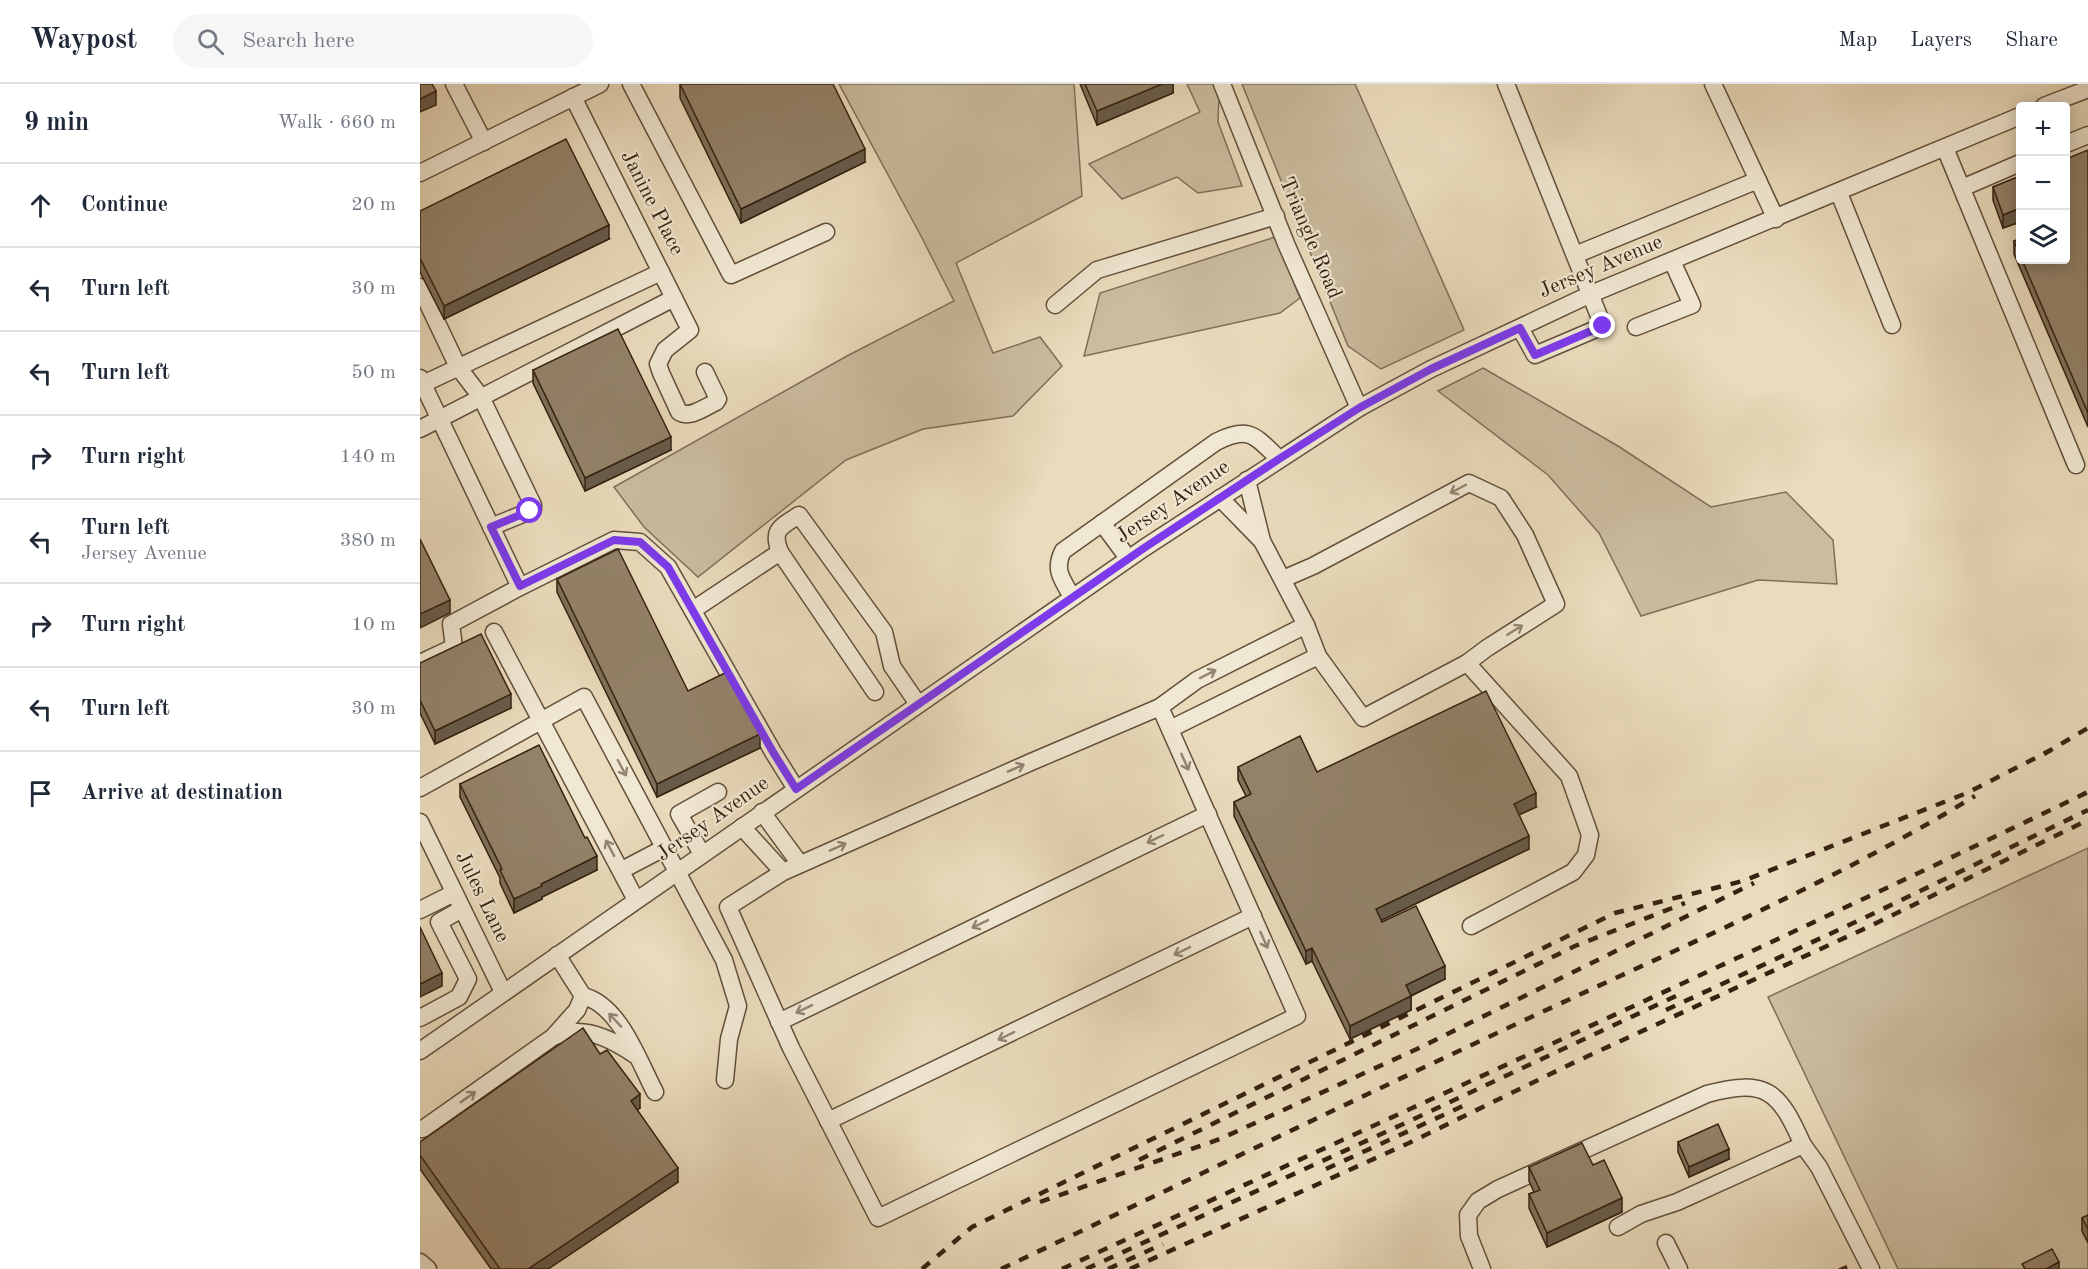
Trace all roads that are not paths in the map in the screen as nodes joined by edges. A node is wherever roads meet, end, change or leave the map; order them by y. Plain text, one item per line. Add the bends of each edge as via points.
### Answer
1 (454, 84) edge
2 (600, 84) edge
3 (631, 84) edge
4 (1222, 84) edge
5 (1506, 84) edge
6 (1713, 84) edge
7 (2088, 89) edge
8 (573, 97) junction
9 (2054, 102) edge
10 (2016, 118) edge
11 (2088, 135) edge
12 (484, 142) junction
13 (2070, 142) edge
14 (1945, 148) junction
15 (2016, 165) edge
16 (420, 173) edge
17 (1758, 180) junction
18 (1962, 188) junction
19 (1839, 193) junction
20 (1276, 216) junction
21 (1776, 219) junction
22 (826, 232) dead end
23 (1575, 255) junction
24 (1672, 261) junction
25 (661, 272) junction
26 (420, 287) edge
27 (1591, 294) junction
28 (674, 298) junction
29 (1055, 304) dead end
30 (1892, 325) dead end
31 (1636, 327) dead end
32 (1520, 328) junction
33 (458, 367) junction
34 (705, 372) dead end
35 (422, 381) edge
36 (481, 397) junction
37 (1359, 408) junction
38 (440, 419) junction
39 (420, 429) edge
40 (1279, 459) junction
41 (2076, 465) dead end
42 (1247, 480) junction
43 (1220, 498) junction
44 (1102, 523) junction
45 (491, 527) junction
46 (1262, 541) junction
47 (780, 552) junction
48 (1128, 558) junction
49 (1283, 579) junction
50 (520, 586) junction
51 (1072, 597) junction
52 (693, 610) junction
53 (1306, 625) junction
54 (494, 632) dead end
55 (1318, 656) junction
56 (420, 663) edge
57 (1467, 663) junction
58 (875, 692) dead end
59 (918, 704) junction
60 (1160, 707) junction
61 (542, 720) junction
62 (1170, 729) junction
63 (420, 788) edge
64 (796, 789) junction
65 (718, 792) dead end
66 (762, 812) junction
67 (1208, 814) junction
68 (420, 822) edge
69 (742, 827) junction
70 (664, 848) junction
71 (702, 854) junction
72 (800, 864) junction
73 (621, 870) junction
74 (677, 872) junction
75 (783, 872) junction
76 (454, 893) junction
77 (636, 900) junction
78 (425, 908) edge
79 (462, 909) junction
80 (1253, 916) junction
81 (439, 922) junction
82 (1471, 926) dead end
83 (484, 953) junction
84 (557, 955) junction
85 (462, 966) junction
86 (503, 992) junction
87 (583, 996) junction
88 (441, 1007) junction
89 (420, 1018) edge
90 (779, 1022) junction
91 (455, 1027) junction
92 (553, 1037) junction
93 (420, 1051) edge
94 (635, 1055) junction
95 (725, 1080) dead end
96 (655, 1092) dead end
97 (828, 1121) junction
98 (420, 1129) edge
99 (1803, 1144) junction
100 (1618, 1227) dead end
101 (1666, 1243) dead end
102 (420, 1262) edge
103 (428, 1269) edge
104 (1482, 1269) edge
105 (1679, 1269) edge
106 (1871, 1269) edge

1 - 12 street
2 - 8 street
3 - 22 street via 731,275
4 - 20 street, Triangle Road
5 - 23 street
6 - 17 street
7 - 9 street
8 - 12 street
8 - 25 street, Janine Place
10 - 14 street, Jersey Avenue
11 - 13 street
12 - 16 street
14 - 18 street
14 - 19 street, Jersey Avenue
15 - 18 street
17 - 21 street
17 - 23 street
18 - 41 street
19 - 21 street, Jersey Avenue
19 - 30 street
20 - 29 street via 1097,270
20 - 37 street, Triangle Road
21 - 24 street, Jersey Avenue
23 - 27 street
24 - 27 street, Jersey Avenue
24 - 31 street via 1692,305
25 - 28 street, Janine Place
25 - 33 street
26 - 33 street
27 - 32 street, Jersey Avenue
27 - 32 street via 1603,326 1535,355
28 - 34 street, Janine Place via 690,330 665,350 658,364 679,412 684,415 718,399
28 - 36 street
32 - 37 street, Jersey Avenue
33 - 35 street
33 - 36 street
35 - 38 street
36 - 38 street
36 - 45 street via 533,505 530,511
37 - 40 street, Jersey Avenue
38 - 39 street
38 - 45 street
40 - 42 street, Jersey Avenue
40 - 44 street via 1257,438 1234,433
42 - 43 street, Jersey Avenue
42 - 46 street
43 - 46 street
43 - 48 street, Jersey Avenue
44 - 48 street
44 - 51 street via 1063,551 1057,562
45 - 50 street
46 - 49 street
47 - 52 street
47 - 58 street
47 - 59 street via 777,531 799,514 884,632 892,666
48 - 51 street, Jersey Avenue
49 - 53 street
57 -> 49 street via 1556,604 1525,535 1501,498 1469,483
50 - 52 street via 614,540 640,542 668,567
50 - 56 street via 451,624 454,647
51 - 59 street, Jersey Avenue
52 - 64 street
53 - 55 street
60 -> 53 street via 1197,680
54 - 61 street
55 - 57 street via 1363,718
55 - 62 street
57 - 82 street via 1569,776 1590,835 1586,855 1573,872
59 - 64 street, Jersey Avenue
60 - 62 street
72 -> 60 street
61 - 63 street
61 -> 70 street via 584,697
73 -> 61 street
62 -> 67 street
64 - 66 street, Jersey Avenue
65 - 71 street via 680,814
66 - 69 street, Jersey Avenue
66 - 72 street
67 - 80 street
67 -> 90 street
68 - 76 street, Jules Lane
69 - 71 street, Jersey Avenue
69 - 75 street
70 - 73 street
70 - 74 street
71 - 74 street, Jersey Avenue
72 - 75 street
73 - 77 street
74 - 77 street, Jersey Avenue
74 - 95 street via 724,960 738,1006 729,1039
75 - 90 street via 728,907
76 - 78 street
76 - 79 street, Jules Lane
77 - 84 street, Jersey Avenue
78 - 81 street
79 - 81 street
79 - 83 street, Jules Lane
80 -> 97 street
80 -> 97 street via 1297,1016 878,1218
81 - 85 street
83 - 85 street
83 - 86 street, Jules Lane
84 - 86 street, Jersey Avenue
84 - 87 street
85 - 88 street via 468,979 459,998
86 - 91 street, Jersey Avenue
87 - 92 street via 577,1010
94 -> 87 street via 626,1032 593,998
88 - 89 street
88 - 91 street
90 - 97 street
91 - 93 street, Jersey Avenue
92 - 94 street via 577,1031 602,1037
98 -> 92 street
94 - 96 street
99 - 100 street
99 - 104 street via 1777,1097 1758,1089 1734,1087 1707,1094 1478,1201 1468,1215 1469,1236
99 - 106 street via 1819,1167
101 - 105 street
102 - 103 street

